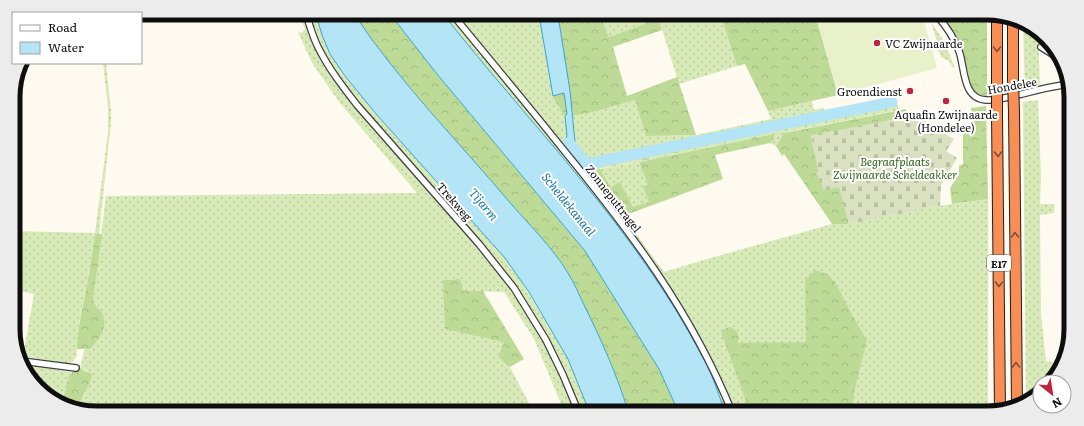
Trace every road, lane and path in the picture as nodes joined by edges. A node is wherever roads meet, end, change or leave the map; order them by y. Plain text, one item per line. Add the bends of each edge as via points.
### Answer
1 (308, 20) edge
2 (457, 20) edge
3 (941, 20) edge
4 (997, 21) edge
5 (1013, 24) edge
6 (1041, 46) dead end
7 (1049, 52) edge
8 (1063, 85) edge
9 (27, 362) edge
10 (76, 368) dead end
11 (1017, 400) edge
12 (1000, 405) edge
13 (576, 406) edge
14 (729, 406) edge

1 - 13 street, Trekweg via 319,50 357,105 487,253 519,295 558,362
2 - 14 street, Zonneputtragel via 647,257 708,356
3 - 8 street, Hondelee via 949,30 960,53 967,87 977,98 986,100 1007,97
4 -> 12 highway, E17, bridge
11 -> 5 highway, E17, bridge
6 - 7 street
9 - 10 street

